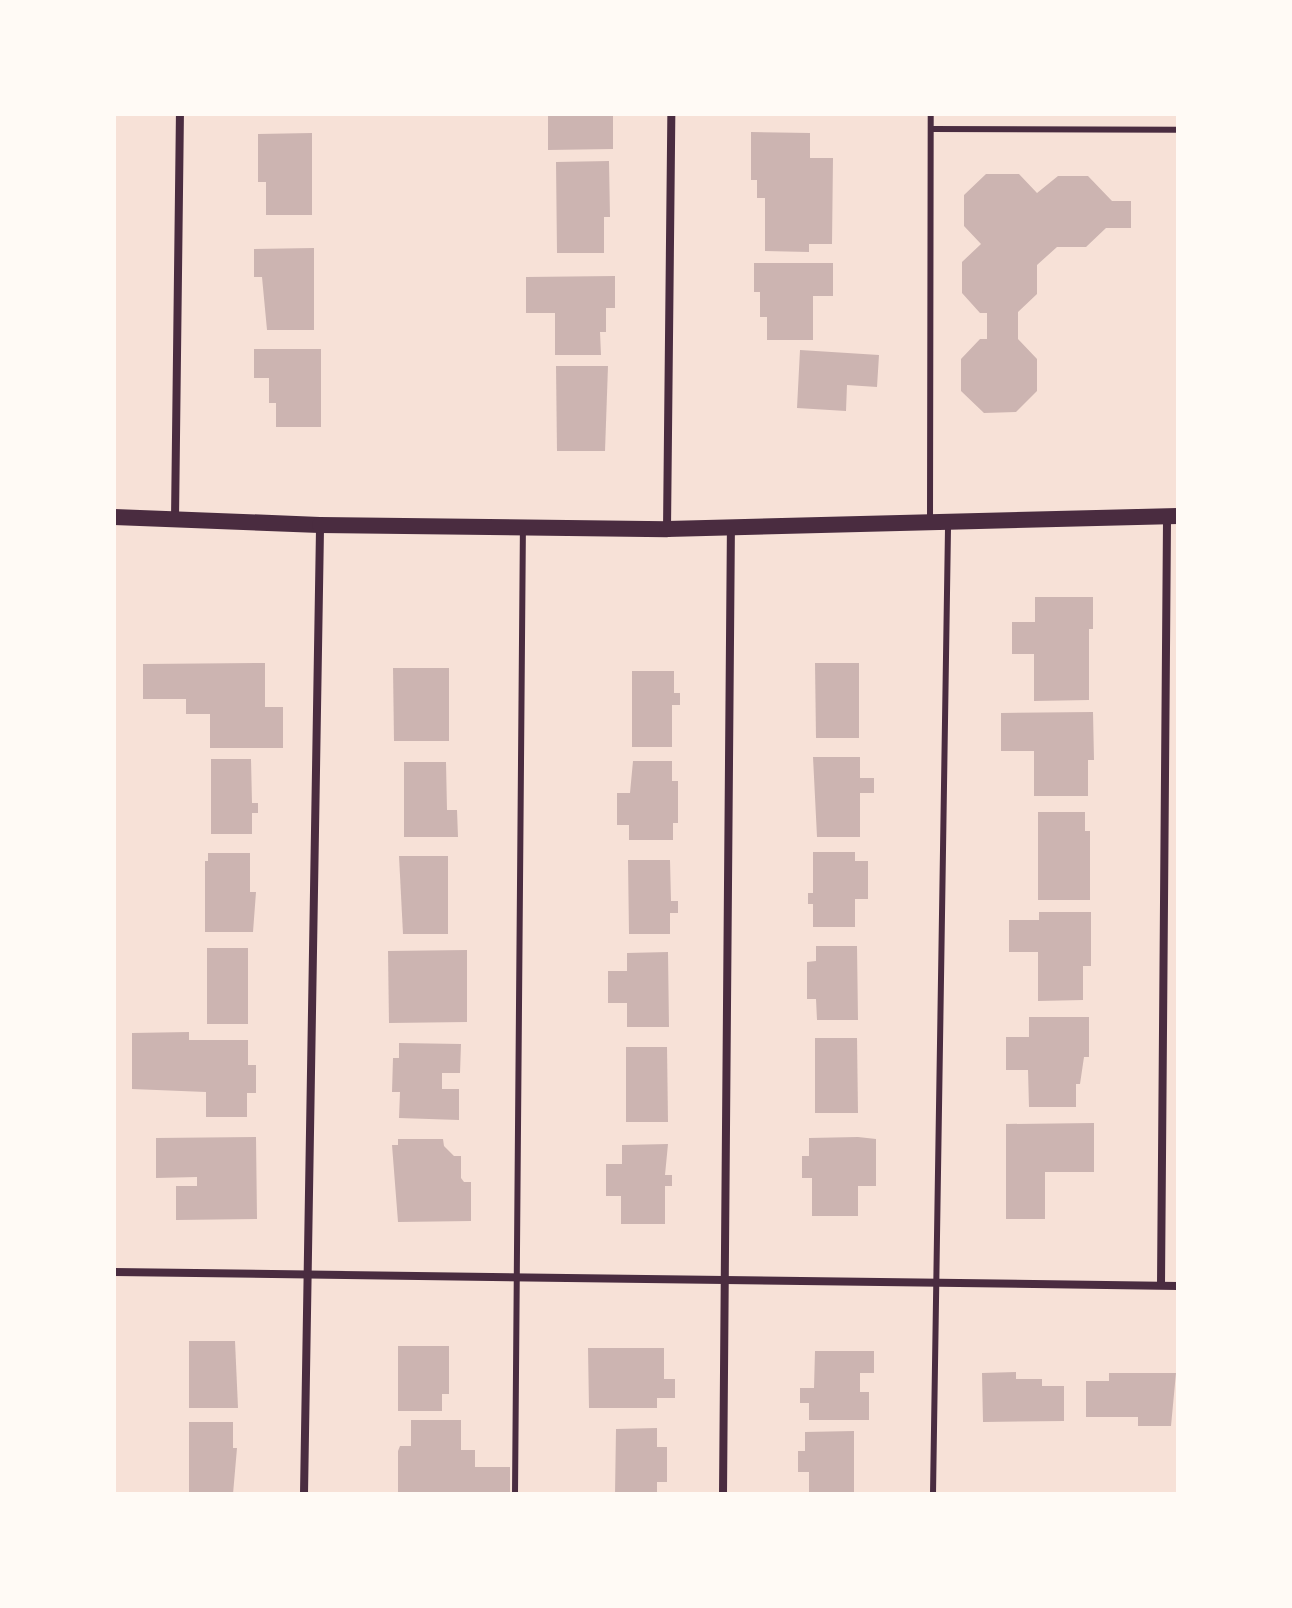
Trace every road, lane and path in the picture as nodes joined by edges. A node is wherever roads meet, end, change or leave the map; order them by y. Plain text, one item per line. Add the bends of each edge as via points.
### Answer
1 (180, 114) edge
2 (671, 114) edge
3 (931, 114) edge
4 (931, 129) junction
5 (1178, 130) edge
6 (1172, 516) edge
7 (114, 517) edge
8 (175, 519) junction
9 (930, 522) junction
10 (948, 522) junction
11 (320, 525) junction
12 (523, 527) junction
13 (731, 527) junction
14 (667, 529) junction
15 (114, 1272) edge
16 (305, 1276) junction
17 (515, 1278) junction
18 (726, 1280) junction
19 (936, 1282) junction
20 (1161, 1285) junction
21 (1178, 1286) edge
22 (304, 1494) edge
23 (515, 1494) edge
24 (723, 1494) edge
25 (933, 1494) edge

1 - 8 street
2 - 14 street
3 - 4 lane
4 - 5 lane
4 - 9 lane
6 - 10 main road
6 - 20 street
7 - 8 main road
8 - 11 main road
9 - 10 main road
9 - 13 main road
10 - 19 lane
11 - 12 main road
11 - 16 street
12 - 14 main road
12 - 17 lane
13 - 14 main road
13 - 18 street
15 - 16 street
16 - 17 street
16 - 22 street
17 - 18 street
17 - 23 lane
18 - 19 street
18 - 24 street
19 - 20 street
19 - 25 lane
20 - 21 street

